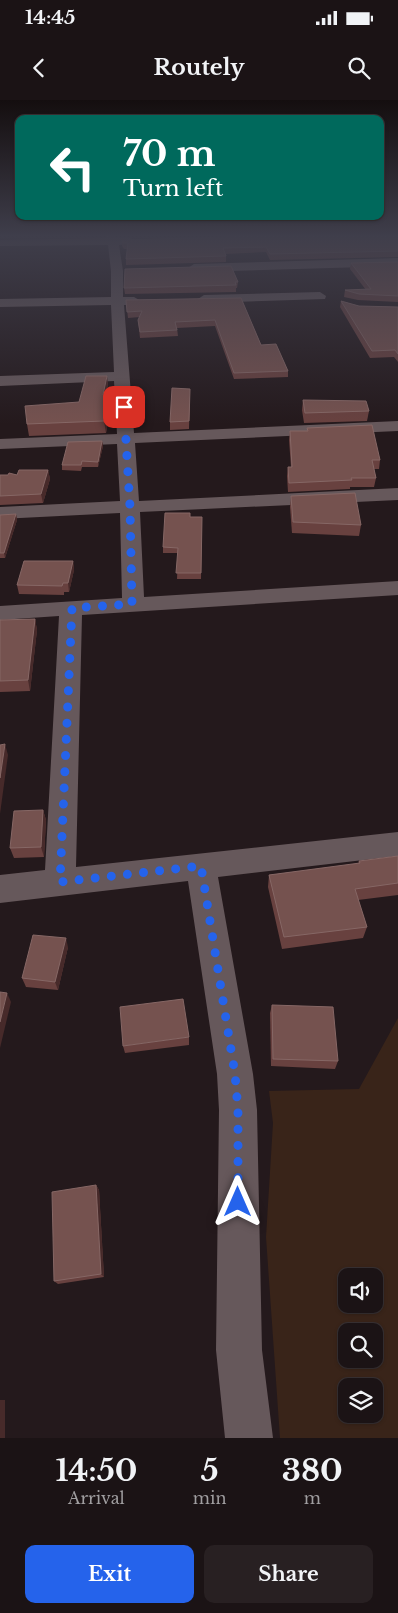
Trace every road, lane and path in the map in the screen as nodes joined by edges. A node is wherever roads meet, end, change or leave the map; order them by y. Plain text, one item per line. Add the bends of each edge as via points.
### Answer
1 (118, 298) edge
2 (262, 298) edge
3 (194, 300) edge
4 (146, 301) edge
5 (117, 302) junction
6 (0, 303) edge
7 (122, 376) junction
8 (0, 381) edge
9 (398, 426) edge
10 (126, 438) junction
11 (0, 444) edge
12 (398, 494) edge
13 (130, 507) junction
14 (0, 513) edge
15 (398, 588) edge
16 (132, 604) junction
17 (72, 608) junction
18 (0, 613) edge
19 (398, 844) edge
20 (201, 866) junction
21 (60, 882) junction
22 (0, 890) edge
23 (249, 1438) edge

1 - 5 street
2 - 3 street
4 - 5 street
5 - 6 street
5 - 7 street
7 - 8 street
7 - 10 street
9 - 10 street
10 - 11 street
10 - 13 street
12 - 13 street
13 - 14 street
13 - 16 street
15 - 16 street
16 - 17 street
17 - 18 street
17 - 21 street
19 - 20 street
20 - 21 street
20 - 23 street via 235,1074 239,1350
21 - 22 street

